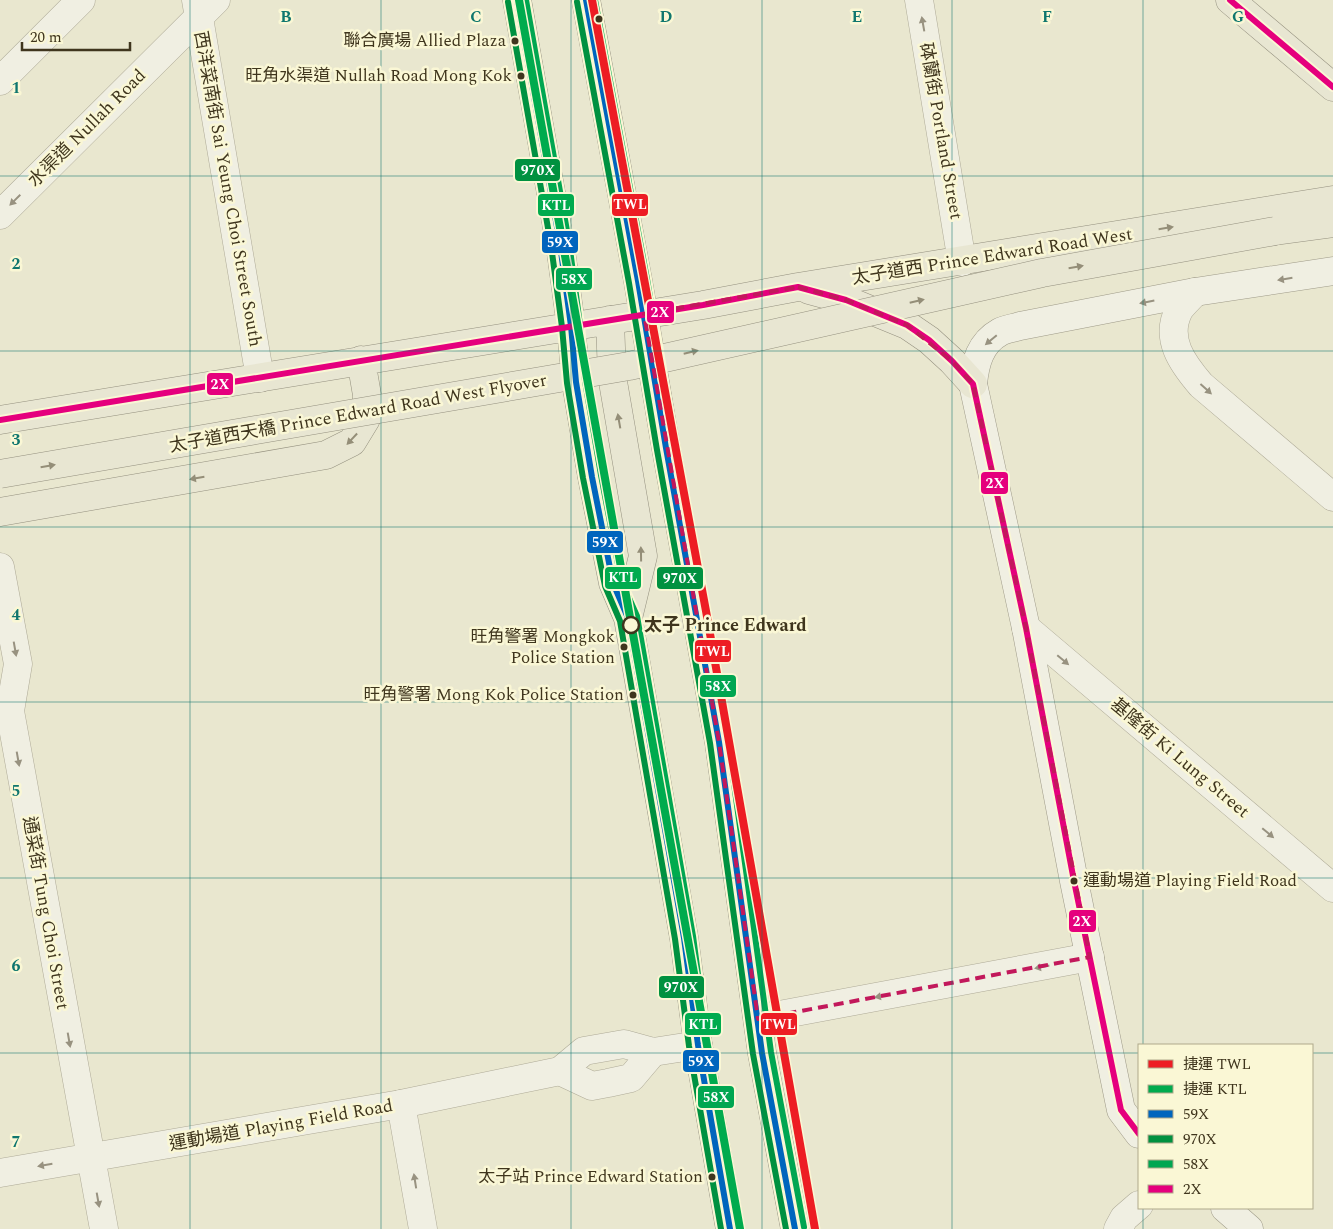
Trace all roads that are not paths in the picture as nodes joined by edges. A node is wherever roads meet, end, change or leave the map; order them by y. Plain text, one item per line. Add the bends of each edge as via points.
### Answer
1 (82, 0) edge
2 (517, 0) edge
3 (586, 0) edge
4 (919, 0) edge
5 (1230, 0) edge
6 (203, 6) edge
7 (1254, 11) edge
8 (0, 81) edge
9 (1333, 87) edge
10 (1333, 200) edge
11 (0, 215) edge
12 (1333, 222) edge
13 (962, 262) junction
14 (1333, 271) edge
15 (798, 287) junction
16 (1195, 292) junction
17 (644, 314) junction
18 (610, 320) junction
19 (572, 326) junction
20 (361, 360) junction
21 (260, 378) junction
22 (973, 384) junction
23 (0, 420) edge
24 (0, 474) edge
25 (1333, 498) edge
26 (0, 512) edge
27 (0, 567) edge
28 (628, 618) junction
29 (1026, 628) junction
30 (5, 702) edge
31 (1333, 888) edge
32 (1090, 957) junction
33 (758, 1019) junction
34 (698, 1045) junction
35 (401, 1104) junction
36 (1138, 1133) edge
37 (91, 1158) junction
38 (0, 1173) edge
39 (1138, 1206) edge
40 (1226, 1209) edge
41 (104, 1229) edge
42 (422, 1229) edge
43 (730, 1229) edge
44 (795, 1229) edge
45 (1118, 1229) edge
46 (1250, 1229) edge

1 - 8 street
2 - 19 main road
3 - 17 main road
13 -> 4 street, 砵蘭街 Portland Street
5 - 7 main road
6 -> 11 street, 水渠道 Nullah Road
6 - 21 street, 西洋菜南街 Sai Yeung Choi Street South
7 - 9 main road
13 -> 10 main road, 太子道西 Prince Edward Road West
24 -> 12 main road, 太子道西天橋 Prince Edward Road West Flyover, bridge via 629,366 1042,273
13 - 15 main road, 太子道西 Prince Edward Road West
14 -> 16 street
15 - 17 main road, 太子道西 Prince Edward Road West
15 - 22 main road via 846,300 907,325 929,340
16 -> 22 street via 1000,332 984,346 975,364
16 -> 25 street via 1180,310 1174,331 1177,350 1187,369 1201,385
17 - 18 main road, 太子道西 Prince Edward Road West
17 - 33 main road via 719,742
18 - 19 main road, 太子道西 Prince Edward Road West
28 -> 18 main road via 643,556 612,376
19 - 20 main road, 太子道西 Prince Edward Road West
19 - 28 main road via 576,382 592,477 613,583
20 - 21 main road, 太子道西 Prince Edward Road West
20 -> 26 main road via 367,395 366,419 352,442 326,456
21 - 23 main road, 太子道西 Prince Edward Road West
22 - 29 street
27 -> 30 street, 通菜街 Tung Choi Street via 18,664
28 - 34 main road via 684,938
29 -> 31 street, 基隆街 Ki Lung Street
29 - 32 street
30 -> 37 street, 通菜街 Tung Choi Street
32 -> 33 street
32 - 36 street via 1121,1110
33 - 44 main road
34 - 35 street, 運動場道 Playing Field Road via 653,1052 624,1044 584,1051 560,1071
34 - 43 main road
35 - 37 street, 運動場道 Playing Field Road
42 -> 35 street
37 -> 38 street, 運動場道 Playing Field Road
37 -> 41 street, 通菜街 Tung Choi Street
39 - 45 street via 1124,1218
40 - 46 street

